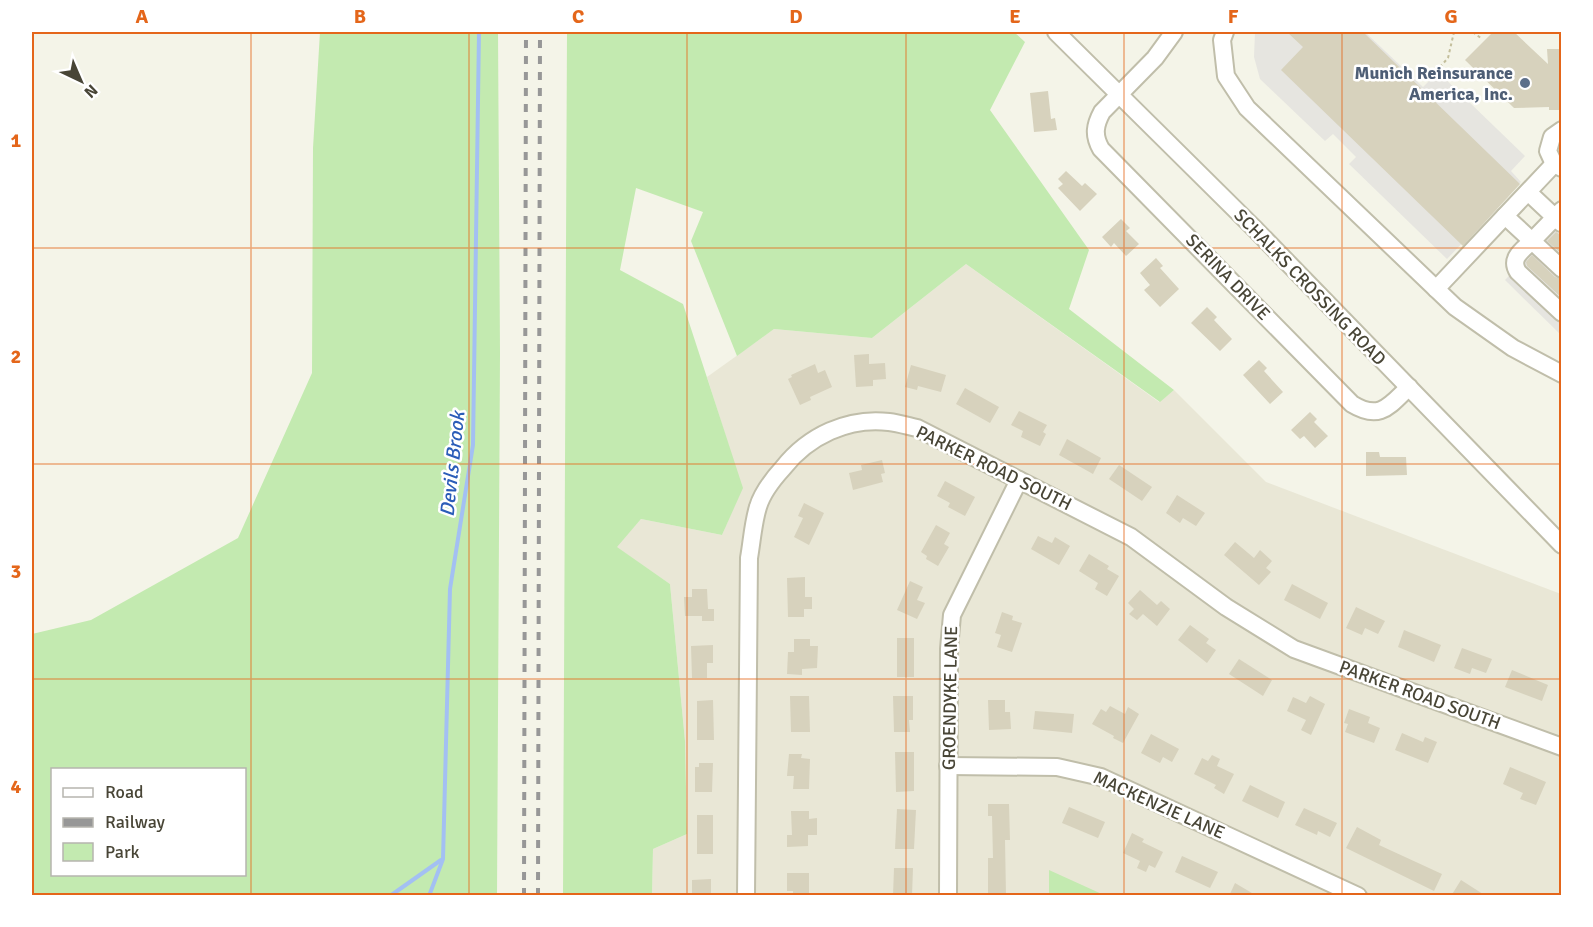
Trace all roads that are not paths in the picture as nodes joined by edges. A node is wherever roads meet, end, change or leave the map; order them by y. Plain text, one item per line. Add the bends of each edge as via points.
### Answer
1 (1056, 32) edge
2 (1174, 32) edge
3 (1225, 32) edge
4 (1120, 94) junction
5 (1562, 130) edge
6 (1558, 166) edge
7 (1528, 192) junction
8 (1506, 216) junction
9 (1559, 217) edge
10 (1532, 241) junction
11 (1562, 269) edge
12 (1436, 289) junction
13 (1562, 314) edge
14 (1562, 374) edge
15 (1408, 387) junction
16 (1019, 480) junction
17 (1562, 544) edge
18 (1562, 747) edge
19 (948, 766) junction
20 (746, 896) edge
21 (948, 896) edge
22 (1358, 896) edge

1 - 4 street, SCHALKS CROSSING ROAD
2 - 4 street
3 - 12 street via 1222,40 1226,75 1247,108
4 - 15 street, SCHALKS CROSSING ROAD
4 - 15 street, SERINA DRIVE via 1096,122 1101,149 1362,410 1385,410
5 - 6 street via 1549,143 1550,158
6 - 7 street
7 - 8 street
7 - 9 street
8 - 10 street
8 - 12 street
9 - 10 street
10 - 11 street
10 - 13 street via 1517,256 1514,266
12 - 14 street via 1513,348
15 - 17 street, SCHALKS CROSSING ROAD
16 - 18 street, PARKER ROAD SOUTH via 1131,537 1226,607 1294,649
16 - 19 street, GROENDYKE LANE via 952,615
16 - 20 street, PARKER ROAD SOUTH via 916,428 888,422 834,429 813,439 772,480 758,506 749,558
19 - 21 street, GROENDYKE LANE
19 - 22 street, MACKENZIE LANE via 1058,767 1101,777

